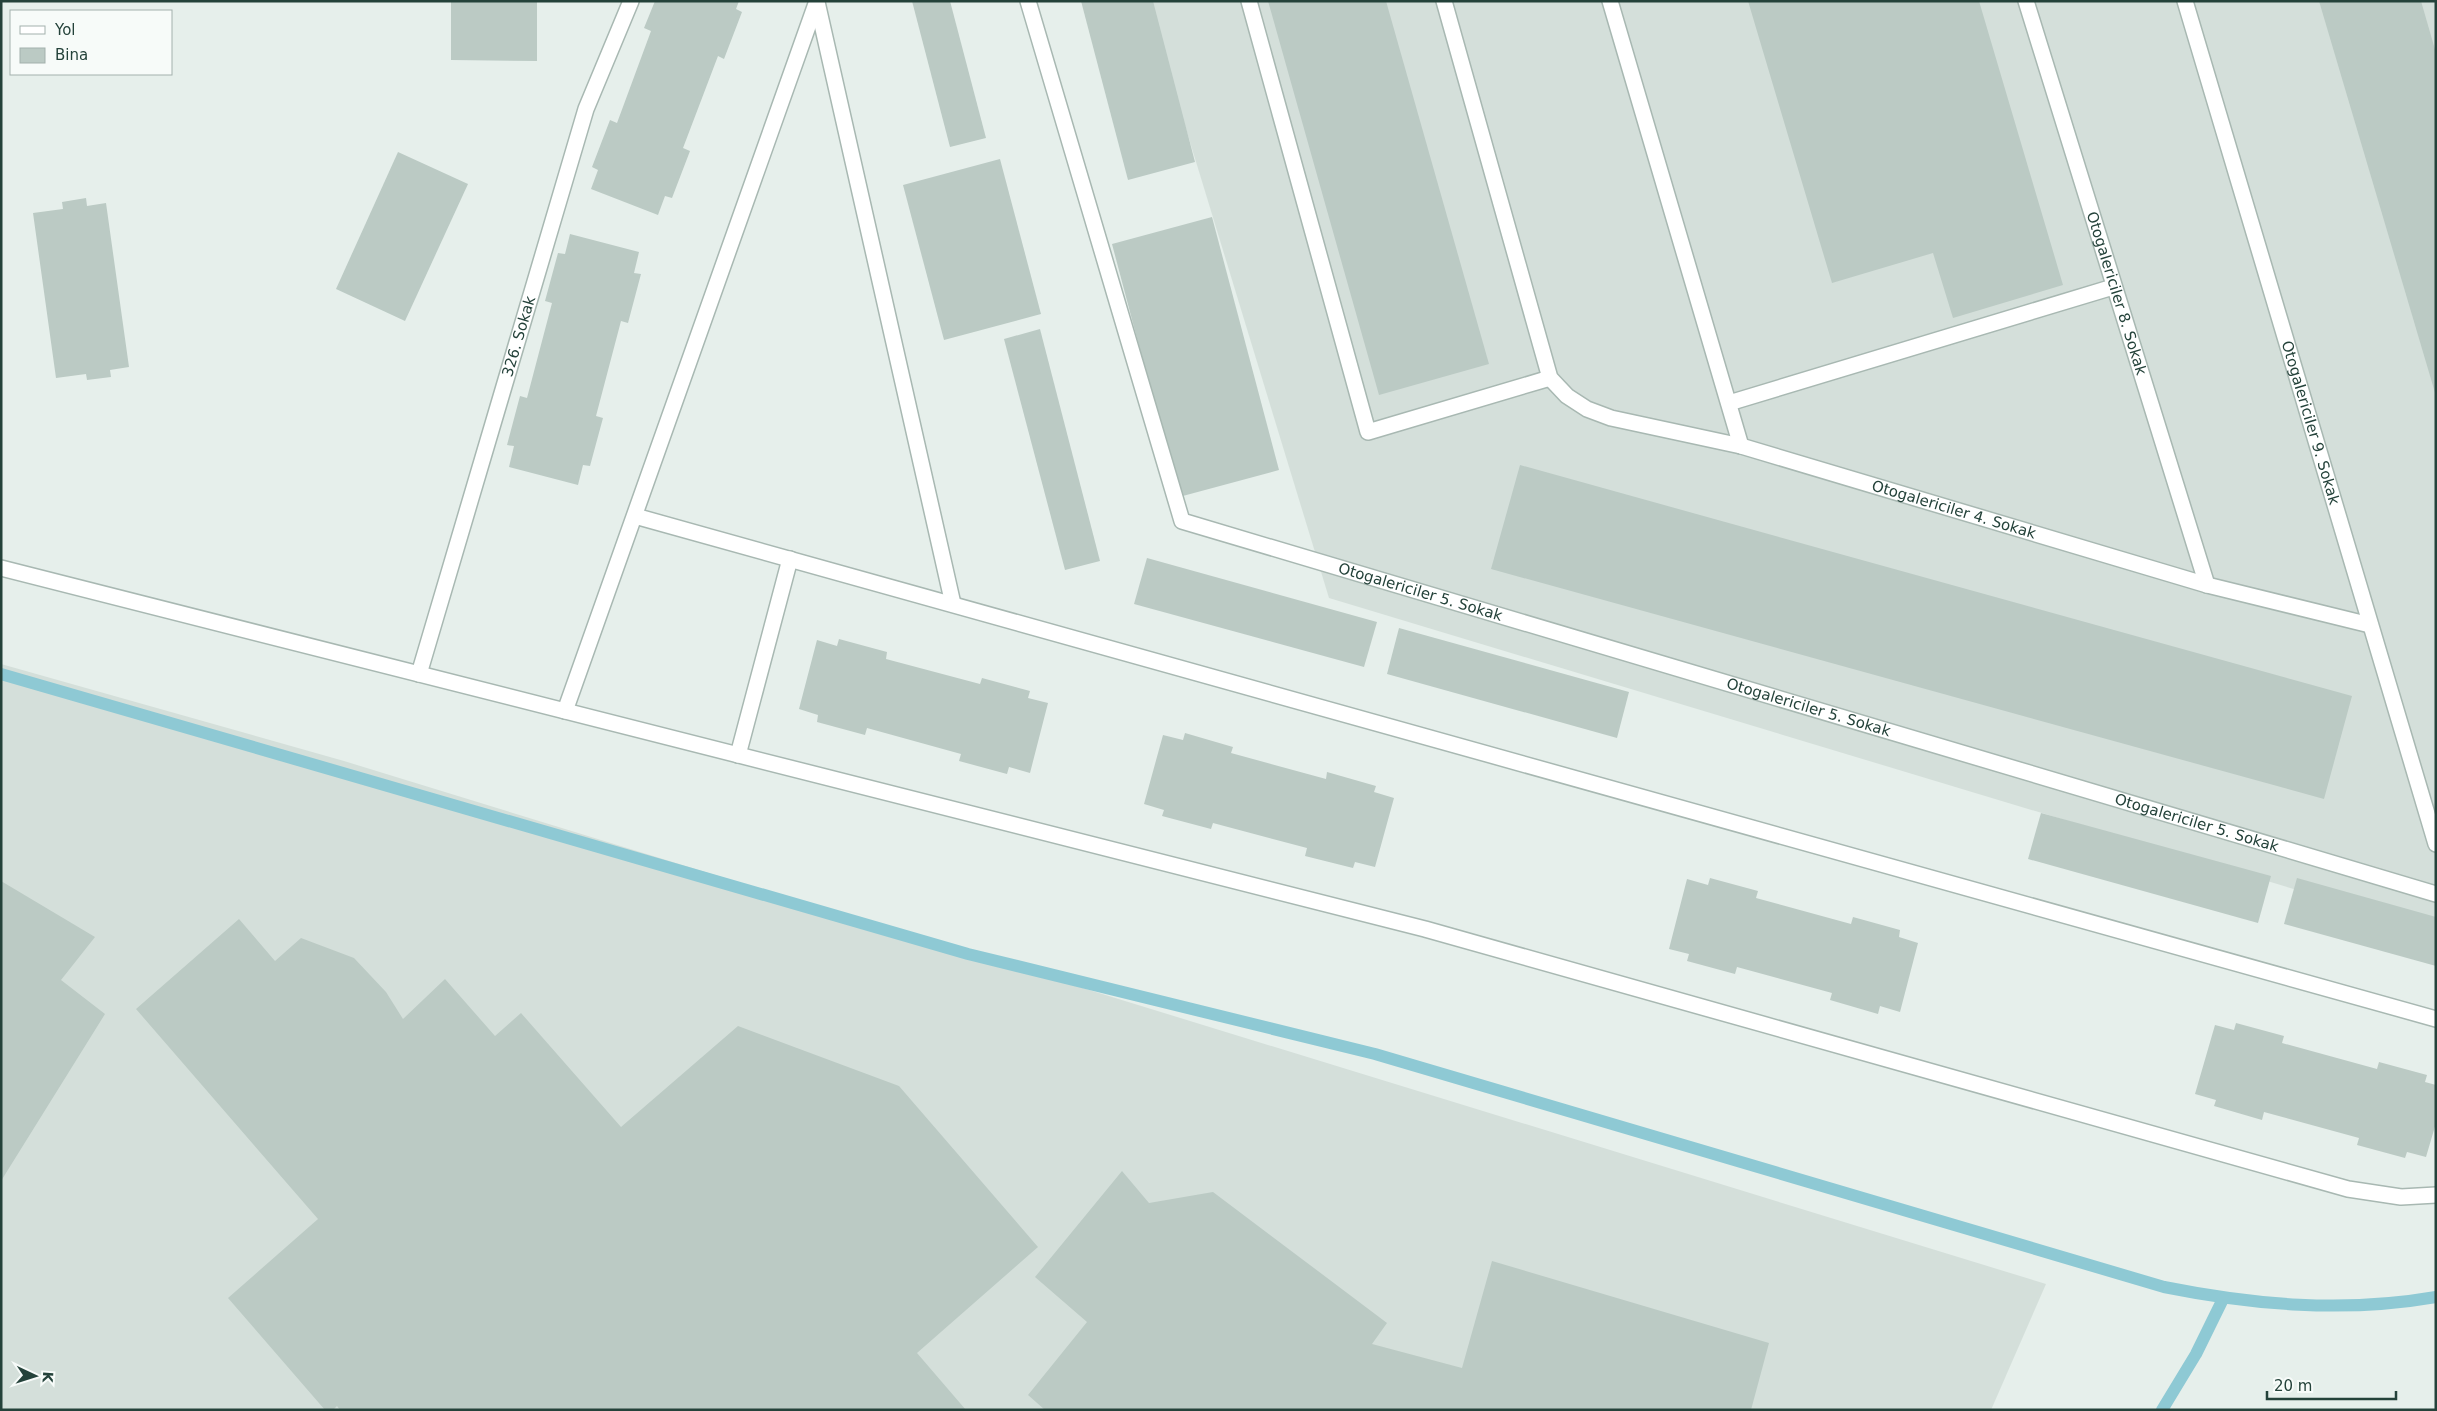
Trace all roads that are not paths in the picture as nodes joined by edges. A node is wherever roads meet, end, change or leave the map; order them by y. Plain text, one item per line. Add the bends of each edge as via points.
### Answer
1 (631, 1) edge
2 (817, 1) edge
3 (1028, 1) edge
4 (1249, 1) edge
5 (1444, 1) edge
6 (1610, 1) edge
7 (2026, 1) edge
8 (2185, 1) edge
9 (2113, 287) junction
10 (1550, 378) junction
11 (1729, 403) junction
12 (1741, 446) junction
13 (635, 516) junction
14 (790, 559) junction
15 (1, 568) edge
16 (2207, 585) junction
17 (953, 604) junction
18 (2370, 625) junction
19 (420, 674) junction
20 (565, 711) junction
21 (738, 755) junction
22 (2436, 844) edge
23 (2436, 894) edge
24 (2436, 1019) edge
25 (2436, 1195) edge

1 - 19 street, 326. Sokak via 586,109
2 - 13 street
2 - 17 street
3 - 23 street, Otogalericiler 5. Sokak via 1182,521
4 - 10 street via 1368,432
5 - 10 street
6 - 11 street
7 - 9 street, Otogalericiler 8. Sokak
8 - 18 street, Otogalericiler 9. Sokak
9 - 11 street
9 - 16 street, Otogalericiler 8. Sokak
10 - 12 street, Otogalericiler 4. Sokak via 1567,396 1610,418
11 - 12 street
12 - 16 street, Otogalericiler 4. Sokak
13 - 14 street
13 - 20 street
14 - 17 street
14 - 21 street
15 - 19 street
16 - 18 street, Otogalericiler 4. Sokak
17 - 24 street
18 - 22 street, Otogalericiler 9. Sokak
19 - 20 street
20 - 21 street
21 - 25 street via 1425,929 2348,1189 2401,1197

